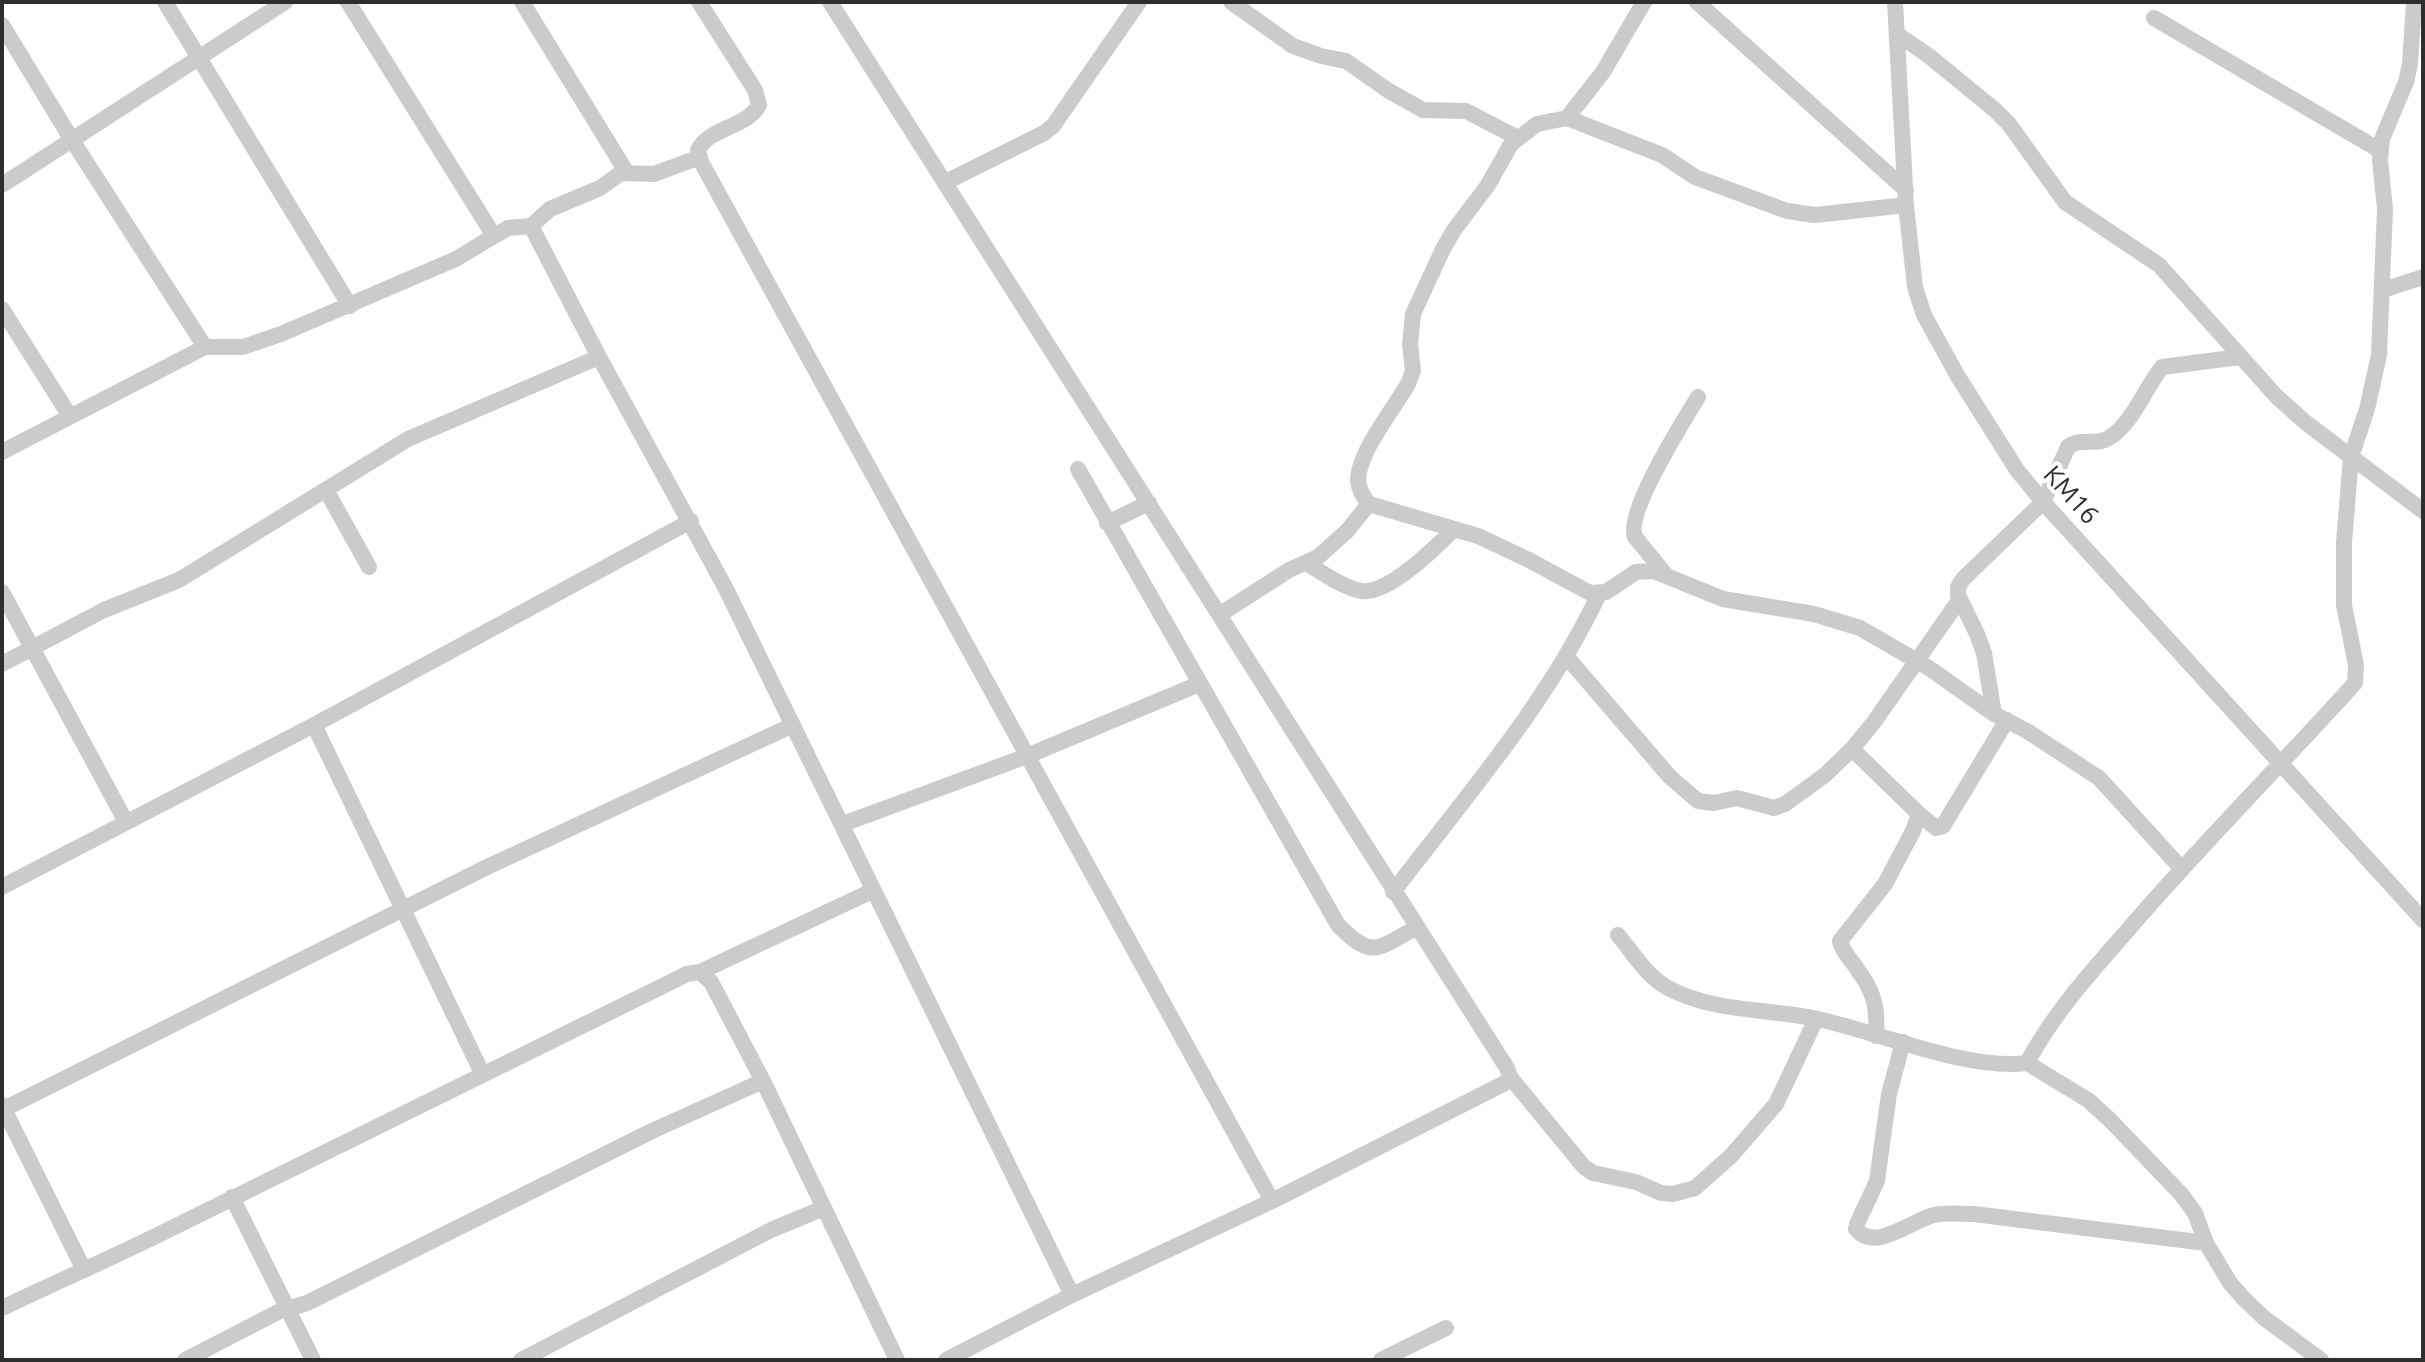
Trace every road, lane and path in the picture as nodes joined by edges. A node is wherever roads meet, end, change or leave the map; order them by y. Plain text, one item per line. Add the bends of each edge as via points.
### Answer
1 (165, 2) edge
2 (285, 2) edge
3 (348, 2) edge
4 (522, 2) edge
5 (699, 2) edge
6 (830, 2) edge
7 (1139, 2) edge
8 (1231, 2) edge
9 (1644, 2) edge
10 (1697, 2) edge
11 (1895, 2) edge
12 (2414, 2) edge
13 (2154, 18) dead end
14 (2, 25) edge
15 (1897, 34) junction
16 (200, 59) junction
17 (2416, 62) edge
18 (1567, 118) junction
19 (1518, 138) junction
20 (72, 140) junction
21 (2381, 151) junction
22 (700, 157) junction
23 (627, 173) junction
24 (946, 182) junction
25 (2, 185) edge
26 (1906, 197) junction
27 (531, 226) junction
28 (494, 236) junction
29 (2423, 277) edge
30 (2383, 290) junction
31 (350, 306) junction
32 (2, 309) edge
33 (205, 347) junction
34 (599, 357) junction
35 (2240, 357) junction
36 (1698, 397) dead end
37 (70, 416) junction
38 (2, 452) edge
39 (2351, 457) junction
40 (1078, 469) dead end
41 (326, 490) junction
42 (2043, 502) junction
43 (1149, 503) junction
44 (1369, 504) junction
45 (2423, 511) edge
46 (691, 521) junction
47 (1107, 523) junction
48 (1453, 530) junction
49 (1306, 563) junction
50 (369, 567) dead end
51 (1667, 576) junction
52 (2, 592) edge
53 (1599, 594) junction
54 (1960, 599) junction
55 (1219, 615) junction
56 (32, 646) junction
57 (1566, 656) junction
58 (1916, 661) junction
59 (2, 664) edge
60 (1199, 684) junction
61 (2000, 717) junction
62 (314, 725) junction
63 (793, 725) junction
64 (1852, 749) junction
65 (1027, 756) junction
66 (2282, 763) junction
67 (1919, 814) junction
68 (126, 822) junction
69 (843, 824) junction
70 (2181, 868) junction
71 (2, 887) edge
72 (872, 891) junction
73 (1393, 892) junction
74 (403, 909) junction
75 (2423, 920) edge
76 (1416, 928) junction
77 (1618, 935) dead end
78 (700, 972) junction
79 (1816, 1019) junction
80 (1876, 1036) junction
81 (1903, 1042) junction
82 (2027, 1063) junction
83 (483, 1075) junction
84 (1510, 1077) junction
85 (763, 1081) junction
86 (3, 1108) edge
87 (232, 1197) junction
88 (1272, 1201) junction
89 (824, 1208) junction
90 (2206, 1243) junction
91 (84, 1270) junction
92 (1072, 1295) junction
93 (2, 1308) edge
94 (289, 1309) junction
95 (1446, 1328) dead end
96 (185, 1360) edge
97 (313, 1360) edge
98 (521, 1360) edge
99 (897, 1360) edge
100 (946, 1360) edge
101 (1381, 1360) edge
102 (2321, 1360) edge

1 - 16 street
2 - 16 street
3 - 28 street
4 - 23 street
5 - 22 street via 755,90 759,105 749,117 706,139 698,150
6 - 24 street
7 - 24 street via 1053,126
8 - 19 street via 1293,46 1346,61 1423,110 1466,111
9 - 18 street via 1603,72
10 - 26 street
11 - 15 street, KM16
12 - 17 street
13 - 21 street
14 - 20 street
15 - 26 street, KM16
15 - 35 street via 1995,110 2065,202 2159,265
16 - 20 street
16 - 31 street
17 - 21 street via 2388,122
18 - 19 street via 1537,124
18 - 26 street via 1662,155 1695,177 1787,211 1815,215
19 - 44 street via 1454,230 1413,314 1413,371 1365,455 1358,480
20 - 25 street
20 - 33 street
21 - 30 street
22 - 23 street via 654,174
22 - 65 street
23 - 27 street via 550,209
24 - 43 street
26 - 42 street, KM16 via 1915,287 1924,315 2008,456
27 - 28 street via 508,228
27 - 34 street
28 - 31 street via 456,259
29 - 30 street
30 - 39 street via 2379,355
31 - 33 street via 243,347
32 - 37 street
33 - 37 street
34 - 41 street via 408,439
34 - 46 street
35 - 39 street via 2305,422
35 - 42 street via 2162,367 2114,435 2068,447
36 - 51 street via 1633,523 1635,537
37 - 38 street
39 - 45 street
39 - 66 street via 2344,605 2357,678
40 - 47 street
41 - 50 street
41 - 56 street via 179,580
42 - 54 street via 1963,579
42 - 66 street, KM16
43 - 47 street
43 - 55 street
44 - 48 street
44 - 49 street via 1328,549
46 - 62 street
46 - 63 street
47 - 60 street
48 - 49 street via 1408,571 1366,591
48 - 53 street via 1478,536
49 - 55 street
51 - 53 street via 1636,572
51 - 58 street via 1723,599 1848,623
52 - 56 street
53 - 57 street
54 - 58 street
54 - 61 street via 1984,653
55 - 73 street
56 - 59 street
56 - 68 street
57 - 64 street via 1670,777 1698,801 1737,798 1774,808 1825,775
57 - 73 street via 1483,777
58 - 61 street
58 - 64 street
60 - 65 street
60 - 76 street via 1338,925 1361,946 1373,949
61 - 67 street via 1943,826 1936,828
61 - 70 street via 2099,778
62 - 68 street
62 - 74 street
63 - 69 street
63 - 74 street
64 - 67 street
65 - 69 street
65 - 88 street
66 - 70 street
66 - 75 street, KM16
67 - 80 street via 1885,884 1840,941 1876,1000
68 - 71 street
69 - 72 street
70 - 82 street via 2068,999
72 - 78 street
72 - 92 street
73 - 76 street
74 - 83 street
74 - 86 street
76 - 84 street
77 - 79 street via 1652,977 1667,987 1728,1009
78 - 83 street
78 - 85 street via 711,982
79 - 80 street
79 - 84 street via 1770,1113 1731,1156 1685,1192 1661,1193 1588,1170
80 - 81 street
81 - 82 street via 1975,1060
81 - 90 street via 1889,1094 1877,1181 1857,1224 1861,1235 1888,1235 1935,1215 1974,1214
82 - 90 street via 2088,1100 2110,1120 2181,1194
83 - 87 street
84 - 88 street
85 - 89 street
85 - 94 street
86 - 91 street
87 - 91 street
87 - 94 street
88 - 92 street
89 - 98 street via 771,1230
89 - 99 street
90 - 102 street via 2244,1299
91 - 93 street
92 - 100 street
94 - 96 street
94 - 97 street
95 - 101 street

